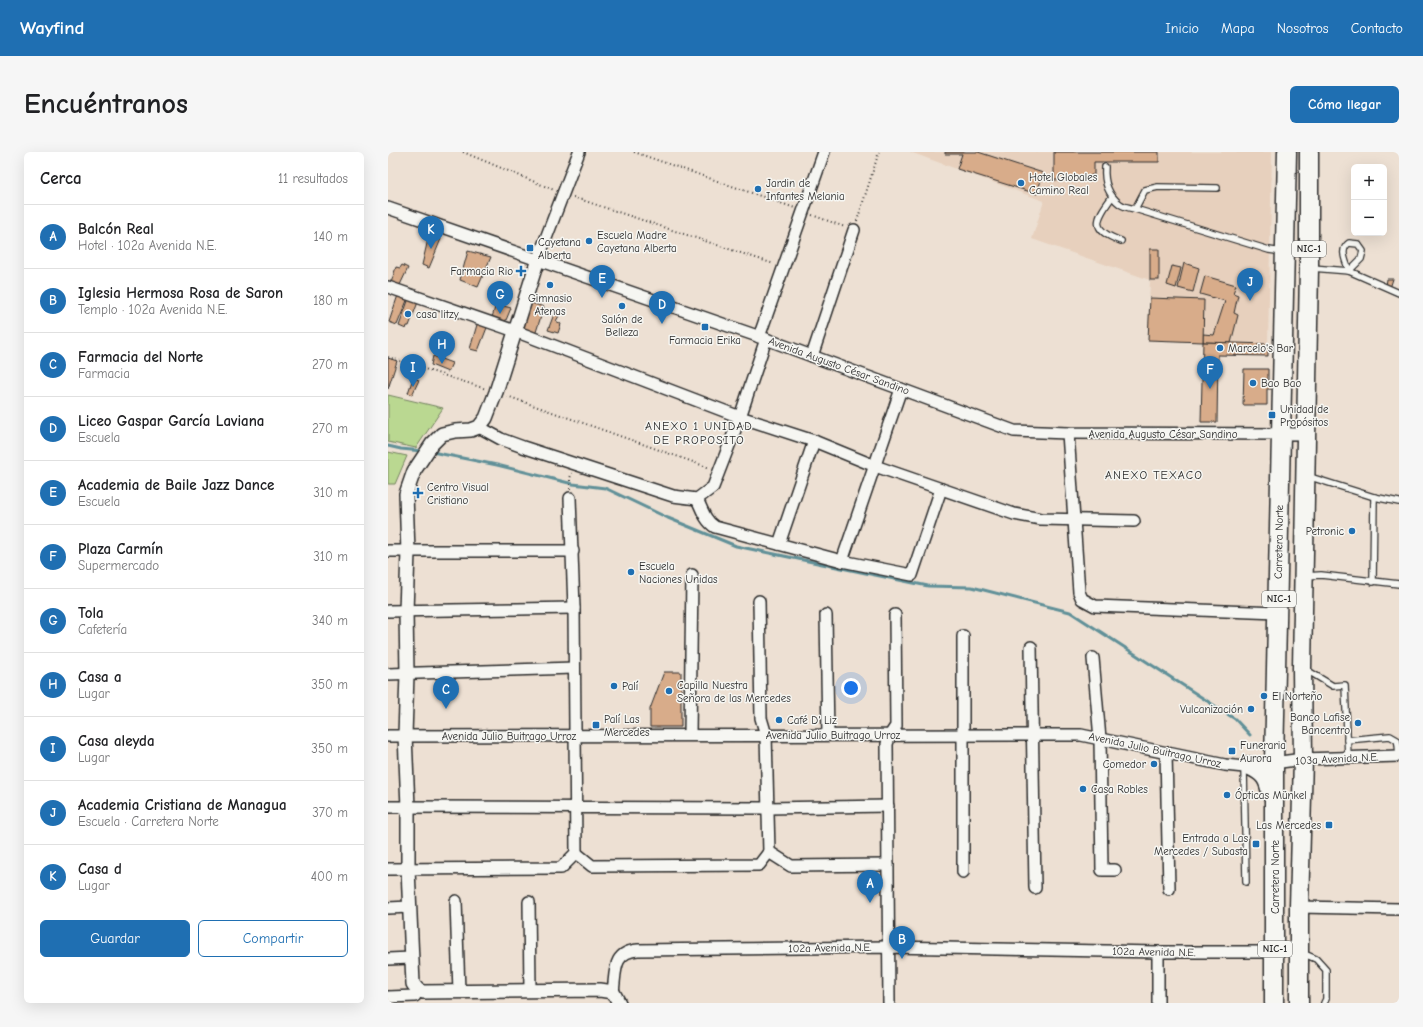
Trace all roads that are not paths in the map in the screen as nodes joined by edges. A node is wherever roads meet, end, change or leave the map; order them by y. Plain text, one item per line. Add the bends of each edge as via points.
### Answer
1 (579, 152) edge
2 (824, 152) edge
3 (1287, 152) edge
4 (1309, 152) edge
5 (1105, 167) dead end
6 (1309, 182) junction
7 (1217, 188) dead end
8 (1112, 197) junction
9 (388, 208) edge
10 (1135, 209) junction
11 (854, 230) road end
12 (1121, 241) dead end
13 (1285, 252) junction
14 (538, 259) junction
15 (1309, 267) junction
16 (1349, 271) junction
17 (388, 288) edge
18 (1399, 293) edge
19 (515, 331) junction
20 (762, 338) junction
21 (812, 356) junction
22 (901, 389) junction
23 (740, 418) junction
24 (479, 427) junction
25 (1068, 433) junction
26 (1281, 434) junction
27 (1305, 434) junction
28 (814, 441) junction
29 (875, 466) junction
30 (1305, 475) junction
31 (941, 489) junction
32 (570, 494) road end
33 (1374, 497) junction
34 (697, 499) junction
35 (1399, 502) edge
36 (1073, 520) junction
37 (1134, 521) dead end
38 (779, 544) junction
39 (388, 551) edge
40 (573, 551) junction
41 (408, 552) junction
42 (842, 561) junction
43 (692, 575) dead end
44 (1303, 576) junction
45 (1373, 582) junction
46 (1399, 584) edge
47 (759, 601) dead end
48 (574, 608) junction
49 (388, 611) edge
50 (406, 611) junction
51 (1278, 613) junction
52 (826, 615) dead end
53 (895, 615) dead end
54 (963, 636) dead end
55 (1031, 647) dead end
56 (1093, 658) dead end
57 (574, 668) junction
58 (1302, 668) junction
59 (388, 674) edge
60 (406, 674) junction
61 (405, 735) junction
62 (690, 735) junction
63 (766, 735) junction
64 (828, 735) junction
65 (890, 735) junction
66 (962, 735) junction
67 (1033, 735) junction
68 (388, 736) edge
69 (574, 736) junction
70 (1100, 739) junction
71 (1347, 740) junction
72 (1166, 753) junction
73 (1399, 756) edge
74 (1348, 757) junction
75 (1303, 759) junction
76 (1274, 763) junction
77 (1247, 766) junction
78 (888, 806) junction
79 (388, 807) edge
80 (408, 807) junction
81 (576, 807) junction
82 (767, 808) junction
83 (1274, 816) junction
84 (769, 852) junction
85 (576, 853) junction
86 (888, 866) junction
87 (388, 869) edge
88 (408, 869) junction
89 (1115, 870) dead end
90 (963, 872) dead end
91 (1246, 882) dead end
92 (1035, 888) dead end
93 (1169, 889) dead end
94 (456, 901) dead end
95 (529, 902) dead end
96 (410, 907) junction
97 (1300, 907) junction
98 (388, 908) edge
99 (1399, 909) edge
100 (889, 947) junction
101 (1158, 952) junction
102 (1275, 952) junction
103 (1299, 952) junction
104 (411, 958) junction
105 (388, 959) edge
106 (530, 991) junction
107 (459, 992) junction
108 (416, 996) edge
109 (388, 997) edge
110 (616, 998) edge
111 (889, 1003) edge
112 (1158, 1003) edge
113 (1274, 1003) edge
114 (1299, 1003) edge
115 (1324, 1003) edge

1 - 14 street
2 - 20 street via 782,267
3 - 13 highway, Carretera Norte / NIC-1
4 - 6 highway, NIC-1
5 - 8 lane via 1106,184
6 - 13 highway via 1303,213 1301,249
6 - 15 highway, NIC-1
7 - 10 lane via 1158,187 1145,190
8 - 10 lane via 1121,204
8 - 12 lane via 1100,214 1099,224 1103,233
9 - 14 street, Avenida Augusto César Sandino
10 - 13 lane via 1268,250
11 - 21 street
13 - 26 highway, Carretera Norte / NIC-1
14 - 19 street
14 - 20 street, Avenida Augusto César Sandino
15 - 16 lane
15 - 27 highway, NIC-1
16 - 16 lane via 1344,250 1350,243 1356,243 1361,245 1363,254
16 - 18 lane
17 - 19 street
19 - 23 street
19 - 24 street via 496,392 486,418
20 - 21 street, Avenida Augusto César Sandino
20 - 23 street
21 - 22 street, Avenida Augusto César Sandino
22 - 25 street, Avenida Augusto César Sandino via 1014,431
22 - 29 street
23 - 28 street
23 - 34 street via 713,487
24 - 34 street via 501,440 673,496
24 - 41 street via 442,434 414,471 406,494
25 - 26 street, Avenida Augusto César Sandino
25 - 36 street
26 - 27 street, Avenida Augusto César Sandino
26 - 51 highway, Carretera Norte / NIC-1
27 - 30 highway, NIC-1
28 - 29 street
28 - 38 street
29 - 31 street
29 - 42 street
30 - 33 lane
30 - 44 highway, NIC-1
31 - 36 street via 1014,514 1040,519
31 - 42 street via 912,575
32 - 40 street
33 - 35 lane
33 - 45 lane
34 - 38 street via 704,515 715,527
36 - 37 street
36 - 51 street via 1078,592 1082,599 1095,606
38 - 42 street
39 - 41 street
40 - 41 street
40 - 48 street
41 - 50 street
43 - 62 street
44 - 45 lane via 1321,575
44 - 58 highway, NIC-1
45 - 46 lane
47 - 63 street via 761,718
48 - 50 street
48 - 57 street
49 - 50 street
50 - 60 street
51 - 76 highway, Carretera Norte / NIC-1
52 - 64 street
53 - 65 street via 896,726
54 - 66 street
55 - 67 street
56 - 70 street
57 - 60 street
57 - 69 street
58 - 71 lane via 1333,686 1345,685
58 - 75 highway, NIC-1
59 - 60 street
60 - 61 street
61 - 68 street, Avenida Julio Buitrago Urroz
61 - 69 street, Avenida Julio Buitrago Urroz
61 - 80 street
62 - 63 street, Avenida Julio Buitrago Urroz
62 - 69 street, Avenida Julio Buitrago Urroz
63 - 64 street, Avenida Julio Buitrago Urroz
63 - 82 street
64 - 65 street, Avenida Julio Buitrago Urroz
65 - 66 street, Avenida Julio Buitrago Urroz
65 - 78 street via 887,744
66 - 67 street, Avenida Julio Buitrago Urroz
66 - 90 street
67 - 70 street, Avenida Julio Buitrago Urroz via 1081,735
67 - 92 street
69 - 81 street
70 - 72 street, Avenida Julio Buitrago Urroz
70 - 89 street via 1102,870
71 - 73 lane via 1390,736 1397,740
71 - 74 lane
72 - 77 street, Avenida Julio Buitrago Urroz via 1225,765
72 - 93 street
73 - 74 street, 103a Avenida N.E.
74 - 75 street, 103a Avenida N.E.
75 - 76 street, 103a Avenida N.E.
75 - 97 highway, NIC-1
76 - 77 street, Avenida Julio Buitrago Urroz
76 - 83 highway, Carretera Norte / NIC-1
77 - 83 highway via 1263,773 1268,780
77 - 91 lane
78 - 82 street
78 - 86 street
79 - 80 street
80 - 81 street
80 - 88 street
81 - 82 street
81 - 85 street
82 - 84 street
83 - 102 highway, Carretera Norte / NIC-1
84 - 85 street via 759,865 592,866
84 - 86 street via 791,866
85 - 88 street via 561,868
86 - 100 street
87 - 88 street
88 - 96 street
94 - 107 street
95 - 106 street
96 - 98 street
96 - 104 street
97 - 99 street
97 - 103 highway, NIC-1
100 - 101 street, 102a Avenida N.E.
100 - 110 street, 102a Avenida N.E. via 629,950 620,956 617,963
100 - 111 street
101 - 102 street, 102a Avenida N.E.
101 - 112 street
102 - 113 highway, Carretera Norte / NIC-1
103 - 114 highway, NIC-1
103 - 115 lane via 1316,959 1326,970
104 - 105 street
104 - 108 street
106 - 107 street, 102a Avenida N.E.
106 - 110 street, 102a Avenida N.E. via 600,990
107 - 108 street, 102a Avenida N.E. via 423,992
108 - 109 street

